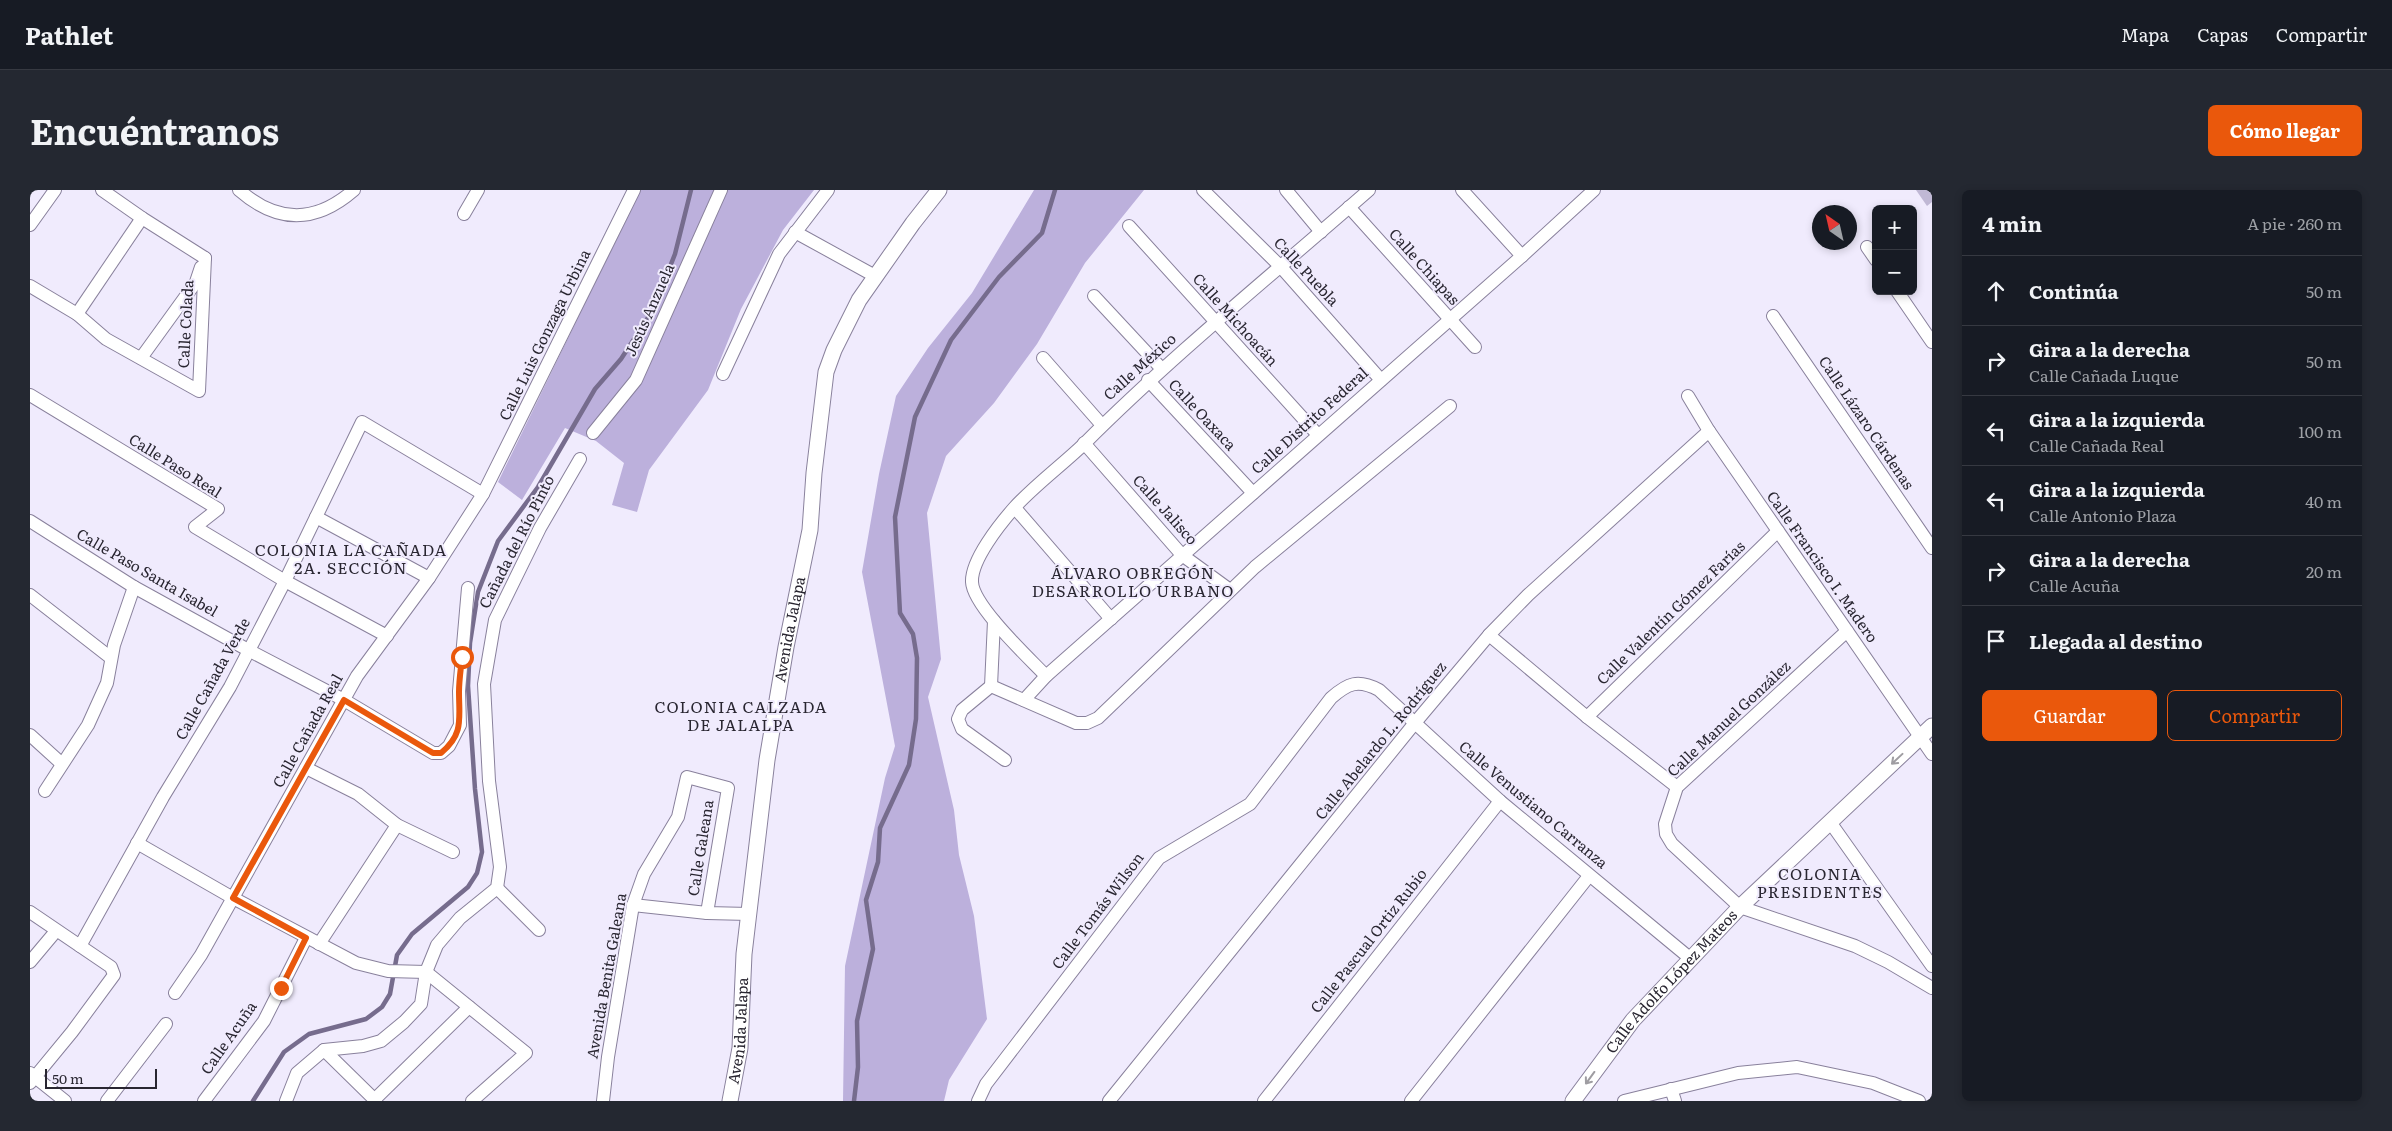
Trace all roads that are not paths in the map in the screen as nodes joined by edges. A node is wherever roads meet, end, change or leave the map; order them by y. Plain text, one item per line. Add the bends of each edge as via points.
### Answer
1 (55, 190) edge
2 (102, 190) edge
3 (239, 190) edge
4 (354, 190) edge
5 (478, 190) edge
6 (634, 190) edge
7 (722, 190) edge
8 (828, 190) edge
9 (939, 190) edge
10 (1203, 190) edge
11 (1286, 190) edge
12 (1368, 190) edge
13 (1462, 190) edge
14 (1586, 193) edge
15 (1349, 207) junction
16 (464, 214) dead end
17 (142, 218) junction
18 (30, 224) edge
19 (1129, 226) dead end
20 (795, 232) junction
21 (1321, 232) junction
22 (1867, 247) dead end
23 (1872, 254) edge
24 (1522, 256) junction
25 (205, 258) junction
26 (1281, 267) junction
27 (875, 276) junction
28 (30, 286) edge
29 (1900, 295) edge
30 (1094, 296) dead end
31 (77, 314) junction
32 (1774, 316) dead end
33 (1449, 320) junction
34 (1216, 322) junction
35 (1932, 342) edge
36 (1475, 347) dead end
37 (141, 358) junction
38 (1043, 358) dead end
39 (1161, 368) junction
40 (723, 374) dead end
41 (1148, 380) junction
42 (1381, 380) junction
43 (30, 395) edge
44 (1688, 396) dead end
45 (1450, 406) dead end
46 (1101, 424) junction
47 (1709, 431) junction
48 (593, 433) dead end
49 (1318, 435) junction
50 (1084, 443) junction
51 (580, 459) dead end
52 (483, 494) junction
53 (1253, 494) junction
54 (1014, 508) junction
55 (316, 517) junction
56 (30, 522) edge
57 (1778, 531) junction
58 (1932, 548) edge
59 (1182, 555) junction
60 (429, 578) junction
61 (285, 582) junction
62 (134, 587) junction
63 (468, 588) dead end
64 (1230, 590) junction
65 (34, 598) edge
66 (1111, 619) junction
67 (994, 621) junction
68 (1847, 631) junction
69 (1489, 635) junction
70 (387, 636) junction
71 (250, 651) junction
72 (112, 658) junction
73 (1046, 676) junction
74 (1352, 684) joint
75 (991, 686) junction
76 (344, 700) junction
77 (1024, 700) junction
78 (1587, 718) junction
79 (1414, 724) junction
80 (1932, 726) edge
81 (30, 735) edge
82 (1921, 737) junction
83 (1932, 754) edge
84 (1005, 760) dead end
85 (62, 764) junction
86 (306, 768) junction
87 (1678, 787) junction
88 (728, 788) joint
89 (45, 791) dead end
90 (1500, 801) junction
91 (1830, 822) junction
92 (397, 825) junction
93 (137, 843) junction
94 (453, 852) dead end
95 (1590, 876) junction
96 (497, 888) junction
97 (233, 898) junction
98 (633, 905) junction
99 (1740, 908) junction
100 (30, 912) edge
101 (707, 913) junction
102 (749, 914) junction
103 (539, 930) dead end
104 (56, 931) junction
105 (306, 938) junction
106 (319, 944) junction
107 (80, 946) junction
108 (1691, 959) junction
109 (30, 962) edge
110 (1932, 966) edge
111 (425, 972) junction
112 (1932, 988) edge
113 (175, 993) dead end
114 (469, 1007) junction
115 (166, 1024) dead end
116 (324, 1050) junction
117 (32, 1078) edge
118 (1673, 1095) edge
119 (289, 1099) edge
120 (375, 1100) edge
121 (65, 1101) edge
122 (107, 1101) edge
123 (204, 1101) edge
124 (472, 1101) edge
125 (603, 1101) edge
126 (730, 1101) edge
127 (978, 1101) edge
128 (1109, 1101) edge
129 (1264, 1101) edge
130 (1411, 1101) edge
131 (1573, 1101) edge
132 (1624, 1101) edge
133 (1919, 1101) edge

1 - 18 street
2 - 17 street
3 - 4 street via 252,202 273,212 297,216 319,213 338,204
5 - 16 street
6 - 52 street, Calle Luis Gonzaga Urbina
7 - 48 street, Jesús Anzuela via 636,380
8 - 20 street
9 - 27 street, Avenida Jalapa
10 - 26 street, Calle Puebla
11 - 21 street
12 - 15 street, Calle México
13 - 24 street
14 - 24 street, Calle Distrito Federal
15 - 21 street, Calle México
15 - 33 street, Calle Chiapas
17 - 25 street
17 - 31 street
19 - 34 street, Calle Michoacán
20 - 27 street
20 - 40 street via 779,254
21 - 26 street, Calle México
22 - 23 street
24 - 33 street, Calle Distrito Federal
25 - 37 street via 196,282
25 - 37 street, Calle Colada via 199,391
26 - 34 street, Calle México
26 - 42 street, Calle Puebla
27 - 102 street, Avenida Jalapa via 844,327 826,372 811,524 770,741
28 - 31 street
29 - 35 street
30 - 39 street, Calle Oaxaca
31 - 37 street via 106,339
32 - 58 street, Calle Lázaro Cárdenas
33 - 36 street, Calle Chiapas
33 - 42 street, Calle Distrito Federal
34 - 39 street, Calle México
34 - 49 street, Calle Michoacán
38 - 46 street
39 - 41 street, Calle México
41 - 46 street, Calle México
41 - 53 street, Calle Oaxaca
42 - 49 street, Calle Distrito Federal
43 - 61 street, Calle Paso Real via 218,509 195,527
44 - 47 street, Calle Francisco I. Madero
45 - 64 street
46 - 50 street, Calle México
47 - 57 street, Calle Francisco I. Madero
47 - 69 street, Calle Abelardo L. Rodríguez via 1528,595
49 - 53 street, Calle Distrito Federal
50 - 54 street, Calle México
50 - 59 street, Calle Jalisco
51 - 96 street, Cañada del Río Pinto via 540,528 494,620 484,684 490,782 500,867
52 - 55 street, Calle Cañada Verde via 362,422
52 - 60 street, Calle Cañada Real
53 - 59 street, Calle Distrito Federal
54 - 66 street
54 - 67 street, Calle México via 974,567 972,583 976,596
55 - 60 street
55 - 61 street, Calle Cañada Verde
56 - 62 street, Calle Paso Santa Isabel
57 - 68 street, Calle Francisco I. Madero
57 - 78 street, Calle Valentín Gómez Farías
59 - 64 street, Calle Jalisco
59 - 66 street, Calle Distrito Federal
60 - 70 street, Calle Cañada Real
61 - 70 street
61 - 71 street, Calle Cañada Verde
62 - 71 street, Calle Paso Santa Isabel
62 - 72 street
63 - 76 street, Calle Paso Santa Isabel via 459,691 460,725 449,746 441,753 433,753
64 - 77 street via 1098,718 1076,723
65 - 72 street
66 - 73 street, Calle Distrito Federal
67 - 73 street
67 - 75 street
68 - 82 street, Calle Francisco I. Madero
68 - 87 street, Calle Manuel González
69 - 78 street
69 - 79 street, Calle Abelardo L. Rodríguez
70 - 76 street, Calle Cañada Real via 357,676
71 - 76 street, Calle Paso Santa Isabel
71 - 93 street, Calle Cañada Verde
72 - 85 street via 107,683 88,726
73 - 77 street, Calle Distrito Federal
74 - 79 street, Calle Venustiano Carranza via 1366,683 1379,690
74 - 127 street, Calle Tomás Wilson via 1331,698 1250,804 1159,858 986,1084
75 - 77 street
75 - 84 street via 962,710 958,719 962,729
76 - 86 street, Calle Cañada Real
78 - 87 street
79 - 90 street, Calle Venustiano Carranza
79 - 128 street, Calle Abelardo L. Rodríguez
80 - 82 street, Calle Adolfo López Mateos
81 - 85 street
82 - 83 street, Calle Francisco I. Madero
82 -> 91 street, Calle Adolfo López Mateos
85 - 89 street
86 - 92 street via 358,794
86 - 97 street, Calle Cañada Real
87 - 99 street, Calle Manuel González via 1666,834 1672,844
88 - 98 street, Avenida Benita Galeana via 687,778 678,817 644,874
88 - 101 street, Calle Galeana
90 - 95 street, Calle Venustiano Carranza
90 - 129 street, Calle Pascual Ortiz Rubio
91 - 99 street, Calle Adolfo López Mateos
91 - 110 street
92 - 94 street
92 - 106 street
93 - 97 street
93 - 107 street, Calle Cañada Verde
95 - 108 street, Calle Venustiano Carranza
95 - 130 street
96 - 103 street
96 - 111 street via 460,918 437,945
97 - 105 street
97 - 113 street, Calle Cañada Real
98 - 101 street
98 - 125 street, Avenida Benita Galeana
99 - 108 street, Calle Adolfo López Mateos
99 - 112 street via 1855,946
100 - 104 street
101 - 102 street
102 - 126 street, Avenida Jalapa via 743,966 740,1048
104 - 107 street
104 - 109 street
105 - 106 street
105 - 123 street, Calle Acuña via 264,1021
106 - 111 street via 356,963 388,971
107 - 117 street via 111,967 114,974 111,982
108 -> 131 street, Calle Adolfo López Mateos via 1633,1020
111 - 114 street
111 - 116 street via 421,1004 381,1041
114 - 120 street
114 - 124 street via 526,1053
115 - 122 street
116 - 119 street via 297,1073
116 - 120 street
117 - 121 street
118 - 132 street
118 - 133 street via 1738,1073 1797,1067 1873,1084

